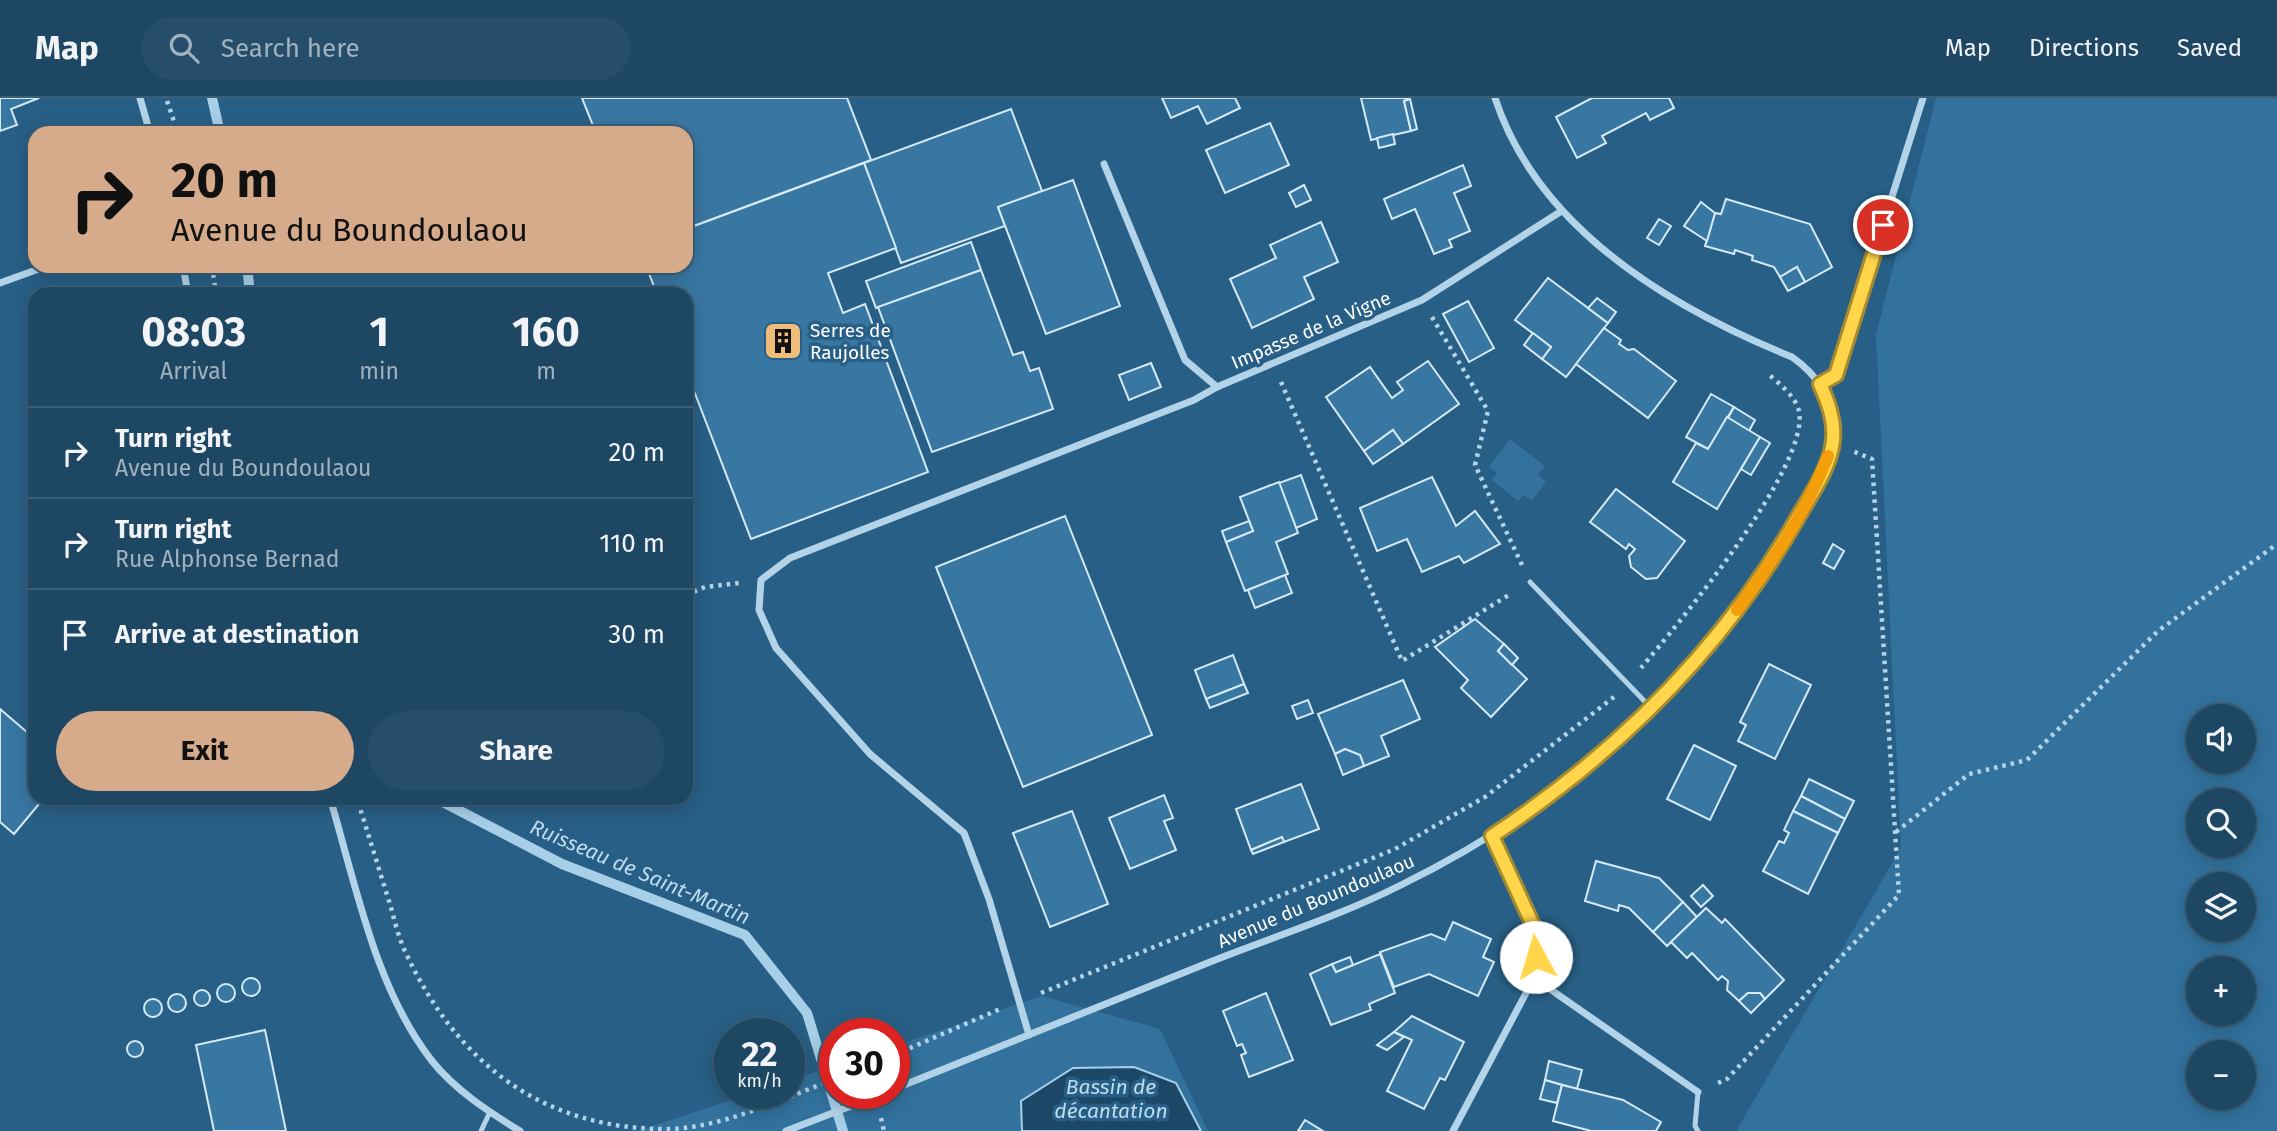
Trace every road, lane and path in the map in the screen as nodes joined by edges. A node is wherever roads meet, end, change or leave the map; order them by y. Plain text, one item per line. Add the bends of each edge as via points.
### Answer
1 (140, 98) edge
2 (167, 98) edge
3 (1495, 98) edge
4 (1923, 98) edge
5 (148, 126) edge
6 (176, 126) edge
7 (1104, 164) dead end
8 (1560, 212) junction
9 (28, 273) edge
10 (0, 283) edge
11 (1422, 300) junction
12 (1764, 346) junction
13 (1273, 365) junction
14 (1820, 384) junction
15 (1217, 387) junction
16 (1833, 442) junction
17 (2277, 544) edge
18 (761, 580) junction
19 (1530, 582) junction
20 (693, 592) edge
21 (1629, 683) junction
22 (1652, 709) junction
23 (332, 805) edge
24 (359, 805) edge
25 (1895, 833) junction
26 (1492, 836) junction
27 (1534, 978) junction
28 (1020, 1002) junction
29 (1029, 1035) junction
30 (910, 1048) edge
31 (910, 1083) edge
32 (819, 1085) edge
33 (1698, 1092) junction
34 (843, 1109) edge
35 (490, 1112) junction
36 (788, 1130) edge
37 (481, 1131) edge
38 (520, 1131) edge
39 (1453, 1131) edge
40 (1698, 1131) edge

1 - 5 street
2 - 6 path
3 - 8 street via 1504,126
4 - 14 street via 1836,375
7 - 15 street, Impasse de la Vigne via 1185,360
8 - 11 street, Impasse de la Vigne
8 - 12 street via 1655,288
9 - 10 street
11 - 13 street, Impasse de la Vigne
11 - 19 path via 1488,411 1475,465
12 - 14 street via 1807,367
12 - 21 path via 1760,368 1780,383 1799,409 1798,437 1759,515
13 - 15 street, Impasse de la Vigne
13 - 19 path via 1402,661
14 - 16 street, Avenue du Boundoulaou via 1830,408
15 - 18 street via 1194,400 790,558
16 - 22 street, Avenue du Boundoulaou via 1818,483 1764,572 1695,663
16 - 25 path via 1872,459
17 - 25 path via 2158,631 2027,760 1969,774
18 - 20 path
18 - 28 street via 759,610 776,648 870,754 964,834
19 - 21 lane
21 - 22 lane
21 - 28 path via 1591,718 1485,797 1395,849
22 - 26 street, Avenue du Boundoulaou via 1553,796
23 - 35 street via 391,989 432,1061
24 - 32 path via 404,949 450,1029 500,1079 539,1105 587,1122 673,1129 727,1118
25 - 33 path via 1899,895 1727,1079
26 - 27 street via 1538,936
26 - 29 street, Avenue du Boundoulaou via 1399,887
27 - 33 street
27 - 39 street
28 - 29 street
28 - 30 path
29 - 31 street, Avenue du Boundoulaou
33 - 40 lane
34 - 36 street
35 - 37 lane
35 - 38 street

